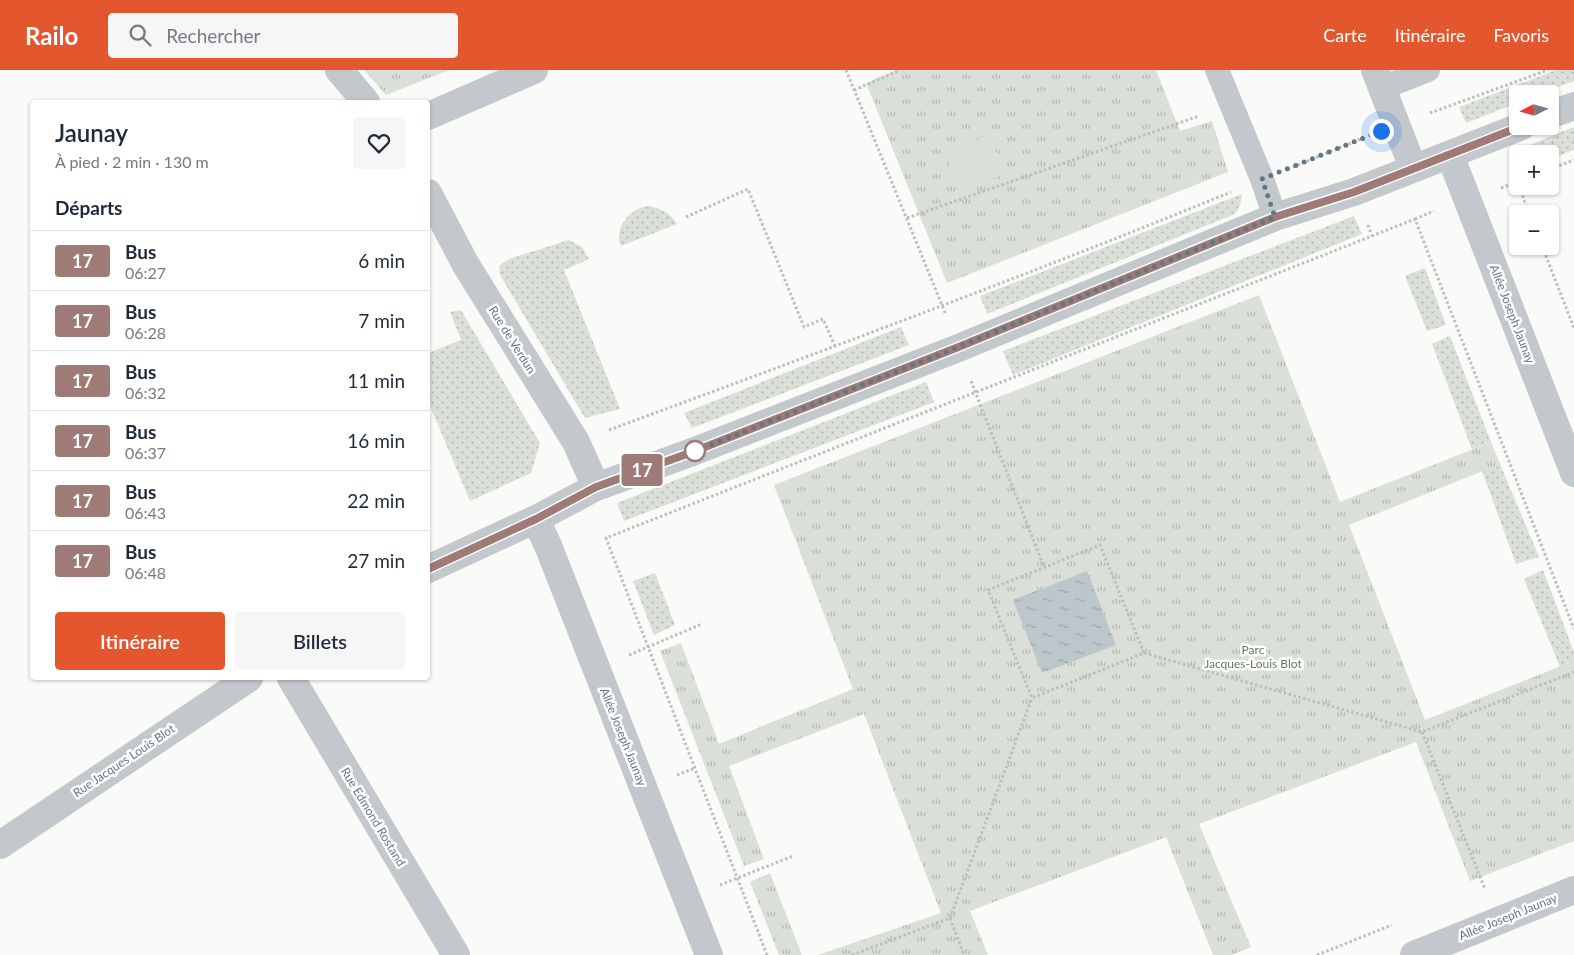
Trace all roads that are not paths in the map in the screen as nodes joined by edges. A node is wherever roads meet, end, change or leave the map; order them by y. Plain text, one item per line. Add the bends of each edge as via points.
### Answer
1 (339, 70) edge
2 (534, 70) edge
3 (1217, 70) edge
4 (1428, 70) edge
5 (1379, 79) edge
6 (364, 100) edge
7 (1574, 106) edge
8 (1559, 112) edge
9 (430, 115) edge
10 (1509, 131) edge
11 (1450, 155) junction
12 (1413, 168) junction
13 (430, 197) edge
14 (1275, 217) junction
15 (1574, 473) edge
16 (596, 487) junction
17 (536, 519) junction
18 (430, 567) edge
19 (246, 680) edge
20 (292, 680) edge
21 (0, 845) edge
22 (1574, 890) edge
23 (456, 955) edge
24 (709, 955) edge
25 (1414, 955) edge

1 - 6 street
2 - 9 street
3 - 14 lane
4 - 5 lane
5 - 12 street
7 - 8 street
10 - 11 street
11 - 12 street
11 - 15 street, Allée Joseph Jaunay
12 - 14 street via 1354,192
13 - 16 street, Rue de Verdun via 466,265 576,442
14 - 16 street via 947,352
16 - 17 street
17 - 18 street
17 - 24 street, Allée Joseph Jaunay
19 - 21 street, Rue Jacques Louis Blot
20 - 23 street, Rue Edmond Rostand
22 - 25 street, Allée Joseph Jaunay

